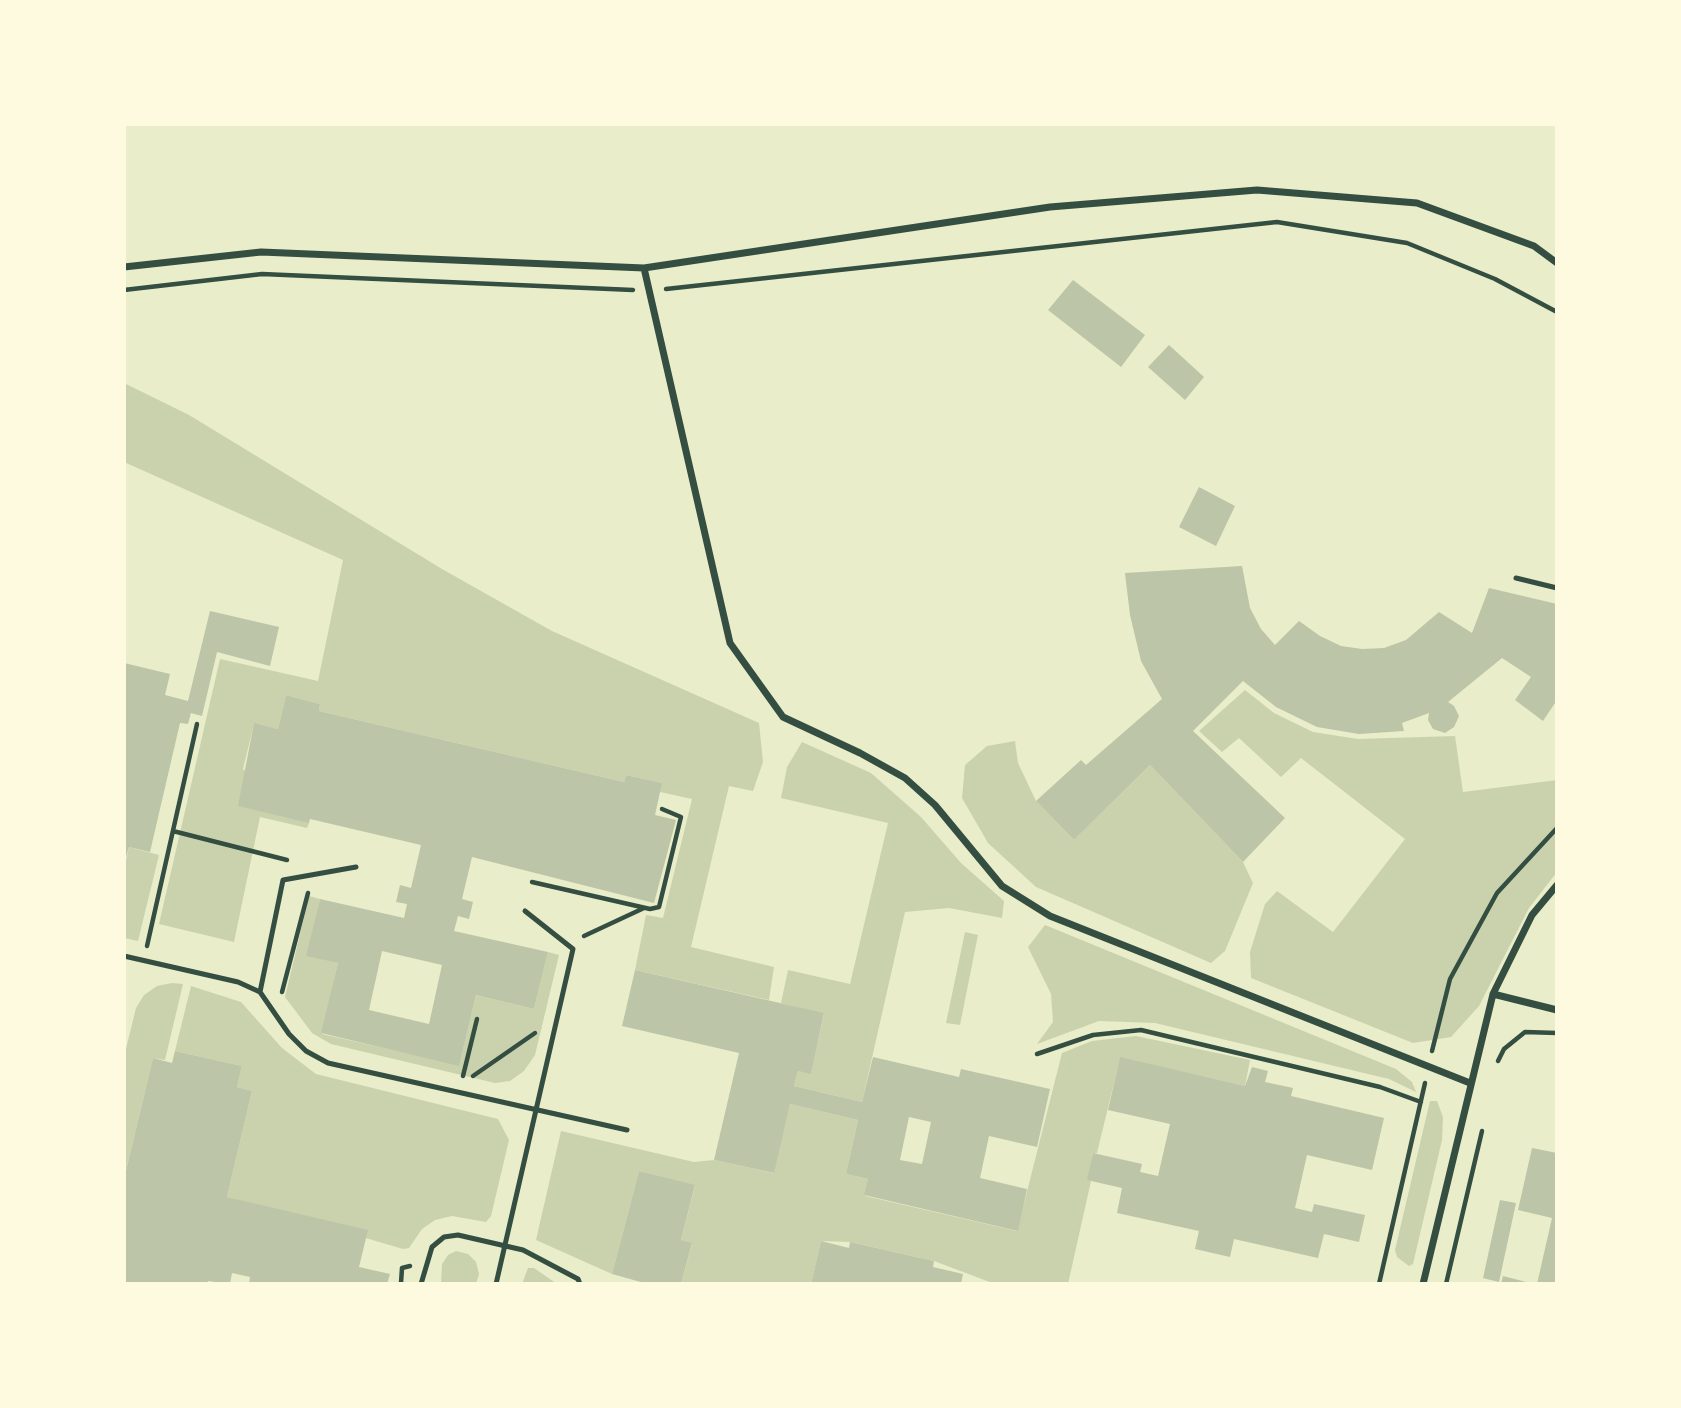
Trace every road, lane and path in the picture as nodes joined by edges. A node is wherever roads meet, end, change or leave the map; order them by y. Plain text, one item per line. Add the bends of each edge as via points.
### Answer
1 (1557, 263) edge
2 (124, 267) edge
3 (644, 268) junction
4 (124, 290) edge
5 (648, 291) junction
6 (1557, 312) edge
7 (1516, 578) dead end
8 (1557, 588) edge
9 (197, 724) dead end
10 (663, 809) dead end
11 (1557, 828) edge
12 (173, 831) junction
13 (292, 861) dead end
14 (356, 867) dead end
15 (332, 871) junction
16 (532, 882) dead end
17 (1557, 885) edge
18 (644, 908) junction
19 (525, 911) dead end
20 (567, 944) junction
21 (124, 956) edge
22 (144, 960) junction
23 (260, 992) junction
24 (1493, 994) junction
25 (282, 1001) dead end
26 (1557, 1010) edge
27 (477, 1019) dead end
28 (537, 1032) dead end
29 (1557, 1033) edge
30 (1037, 1054) dead end
31 (1428, 1067) junction
32 (1496, 1073) dead end
33 (1470, 1083) junction
34 (1421, 1102) junction
35 (535, 1111) junction
36 (1483, 1126) dead end
37 (627, 1130) dead end
38 (505, 1244) junction
39 (421, 1284) edge
40 (496, 1284) edge
41 (580, 1284) edge
42 (1379, 1284) edge
43 (1423, 1284) edge
44 (1446, 1284) edge

1 - 3 street via 1534,246 1417,203 1258,190 1050,207
2 - 3 street via 261,252
3 - 5 street
4 - 5 path via 262,274
5 - 6 path via 1277,222 1407,243 1496,279
5 - 31 street via 730,643 783,717 905,778 935,804 1002,886 1050,916
7 - 8 lane
9 - 12 path
10 - 18 path via 681,817 662,900 659,907
11 - 31 path via 1497,893 1450,979
12 - 13 path
12 - 22 path
14 - 15 lane
15 - 23 lane via 283,880
15 - 25 path via 304,896
16 - 18 path
17 - 24 street via 1532,915
18 - 20 path
19 - 20 lane
20 - 35 lane via 573,949
21 - 22 lane
22 - 23 lane via 238,982
23 - 35 lane via 289,1034 306,1051 328,1062
24 - 26 street
24 - 33 street
27 - 28 path via 462,1080 481,1073
29 - 32 path via 1525,1032 1504,1049
30 - 34 path via 1093,1035 1141,1030 1380,1087
31 - 33 street
31 - 34 path
33 - 43 street
34 - 42 path
35 - 37 lane
35 - 38 lane
36 - 44 path
38 - 39 lane via 458,1235 444,1237 432,1247
38 - 40 lane
38 - 41 lane

